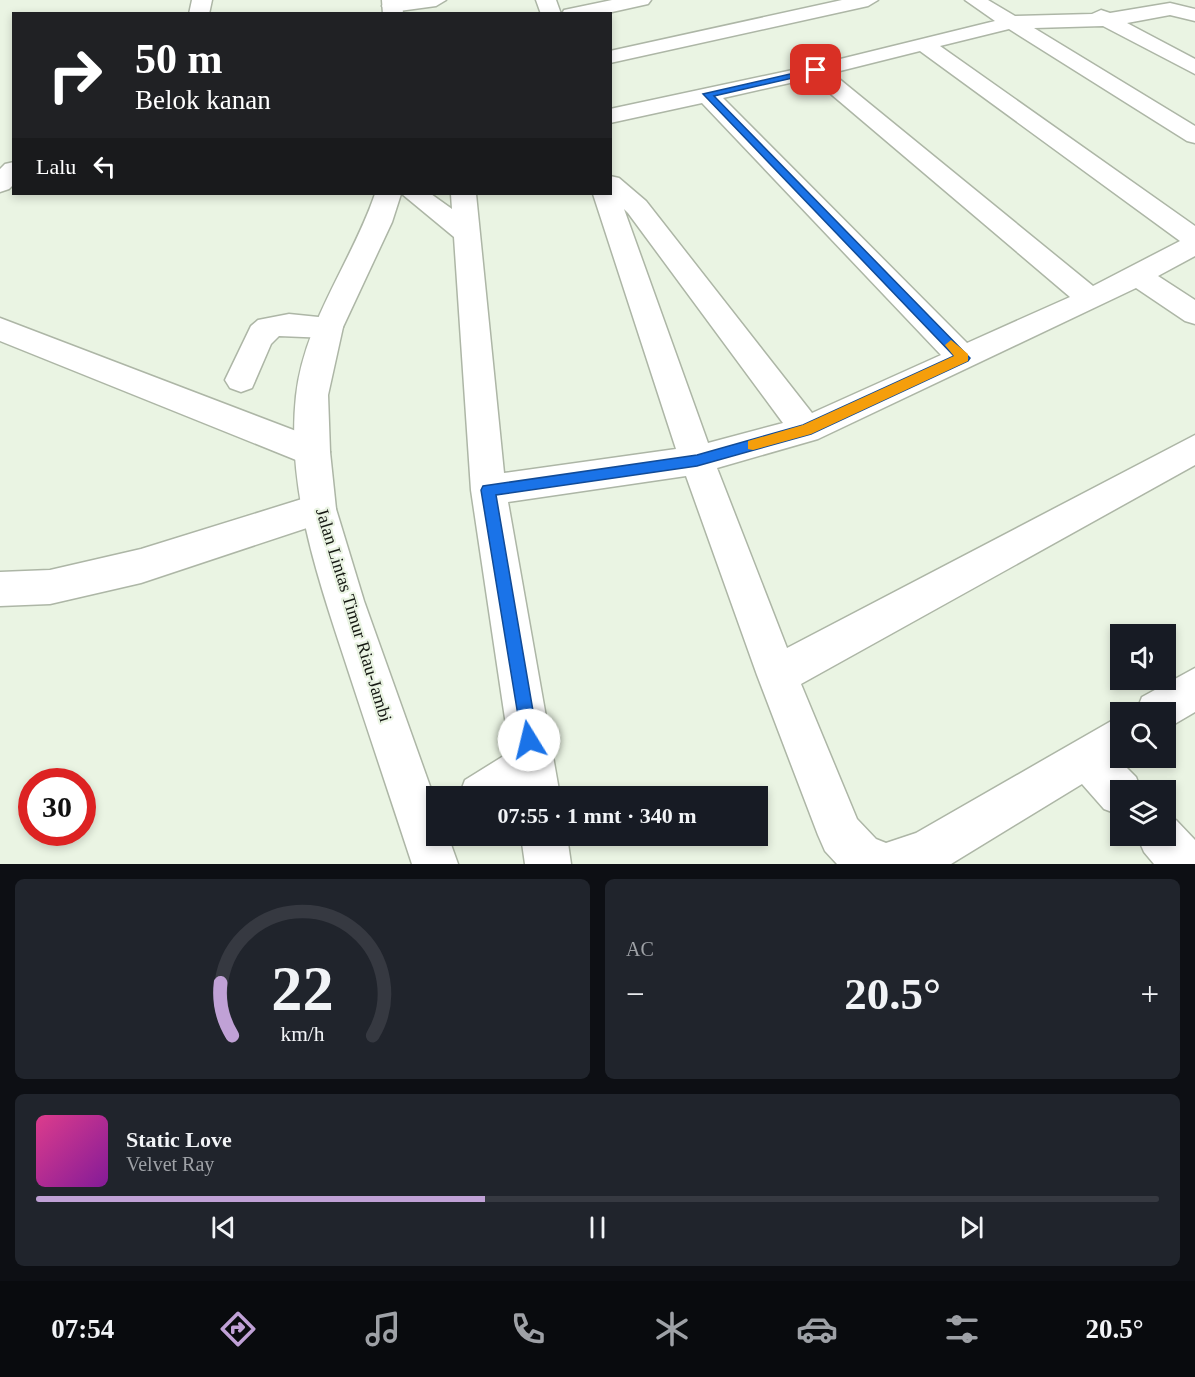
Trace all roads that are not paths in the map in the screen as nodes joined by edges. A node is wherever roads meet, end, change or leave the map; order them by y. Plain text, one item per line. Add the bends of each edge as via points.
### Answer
1 (641, 0) edge
2 (868, 0) edge
3 (975, 0) edge
4 (1073, 0) edge
5 (432, 5) edge
6 (392, 6) edge
7 (581, 12) edge
8 (1195, 15) edge
9 (1107, 20) junction
10 (1014, 22) junction
11 (922, 43) junction
12 (612, 57) edge
13 (1195, 68) edge
14 (816, 70) junction
15 (707, 94) junction
16 (612, 116) edge
17 (1195, 136) edge
18 (12, 171) edge
19 (0, 184) edge
20 (612, 185) edge
21 (388, 195) edge
22 (416, 195) edge
23 (463, 195) edge
24 (606, 195) edge
25 (467, 234) junction
26 (1195, 239) edge
27 (1195, 245) edge
28 (1137, 274) junction
29 (1091, 299) junction
30 (1195, 314) edge
31 (328, 327) junction
32 (0, 329) edge
33 (963, 358) junction
34 (241, 380) dead end
35 (806, 430) junction
36 (1195, 449) edge
37 (313, 452) junction
38 (697, 460) junction
39 (488, 490) junction
40 (318, 509) junction
41 (0, 589) edge
42 (777, 675) junction
43 (1195, 688) edge
44 (1173, 702) edge
45 (1104, 747) edge
46 (535, 779) edge
47 (1115, 780) edge
48 (513, 786) edge
49 (426, 824) edge
50 (545, 846) edge
51 (1169, 846) edge
52 (548, 864) edge
53 (877, 864) edge
54 (892, 864) edge
55 (1186, 864) edge

1 - 7 main road
2 - 12 main road
3 - 10 main road
4 - 9 main road
5 - 6 main road
8 - 9 main road via 1170,9
9 - 10 main road
9 - 13 main road
10 - 11 main road
10 - 17 main road
11 - 14 main road
11 - 26 main road
14 - 15 main road
14 - 29 main road
15 - 16 main road
15 - 33 main road
18 - 19 main road
20 - 35 main road via 637,207
21 - 31 main road, Jalan Lintas Timur Riau-Jambi via 379,222
22 - 25 main road
23 - 25 main road
24 - 38 main road
25 - 39 main road
27 - 28 main road
28 - 29 main road
28 - 30 main road
29 - 33 main road
31 - 34 main road via 266,327
31 - 37 main road, Jalan Lintas Timur Riau-Jambi via 312,395
32 - 37 main road
33 - 35 main road
35 - 38 main road
36 - 42 main road
37 - 40 main road, Jalan Lintas Timur Riau-Jambi
38 - 39 main road
38 - 42 main road
39 - 46 main road
40 - 41 main road via 141,566 50,587
40 - 49 main road, Jalan Lintas Timur Riau-Jambi via 345,601
42 - 53 main road via 842,835 860,855
43 - 44 main road
45 - 47 main road
45 - 54 main road via 927,852
46 - 48 main road
50 - 52 main road
51 - 55 main road

